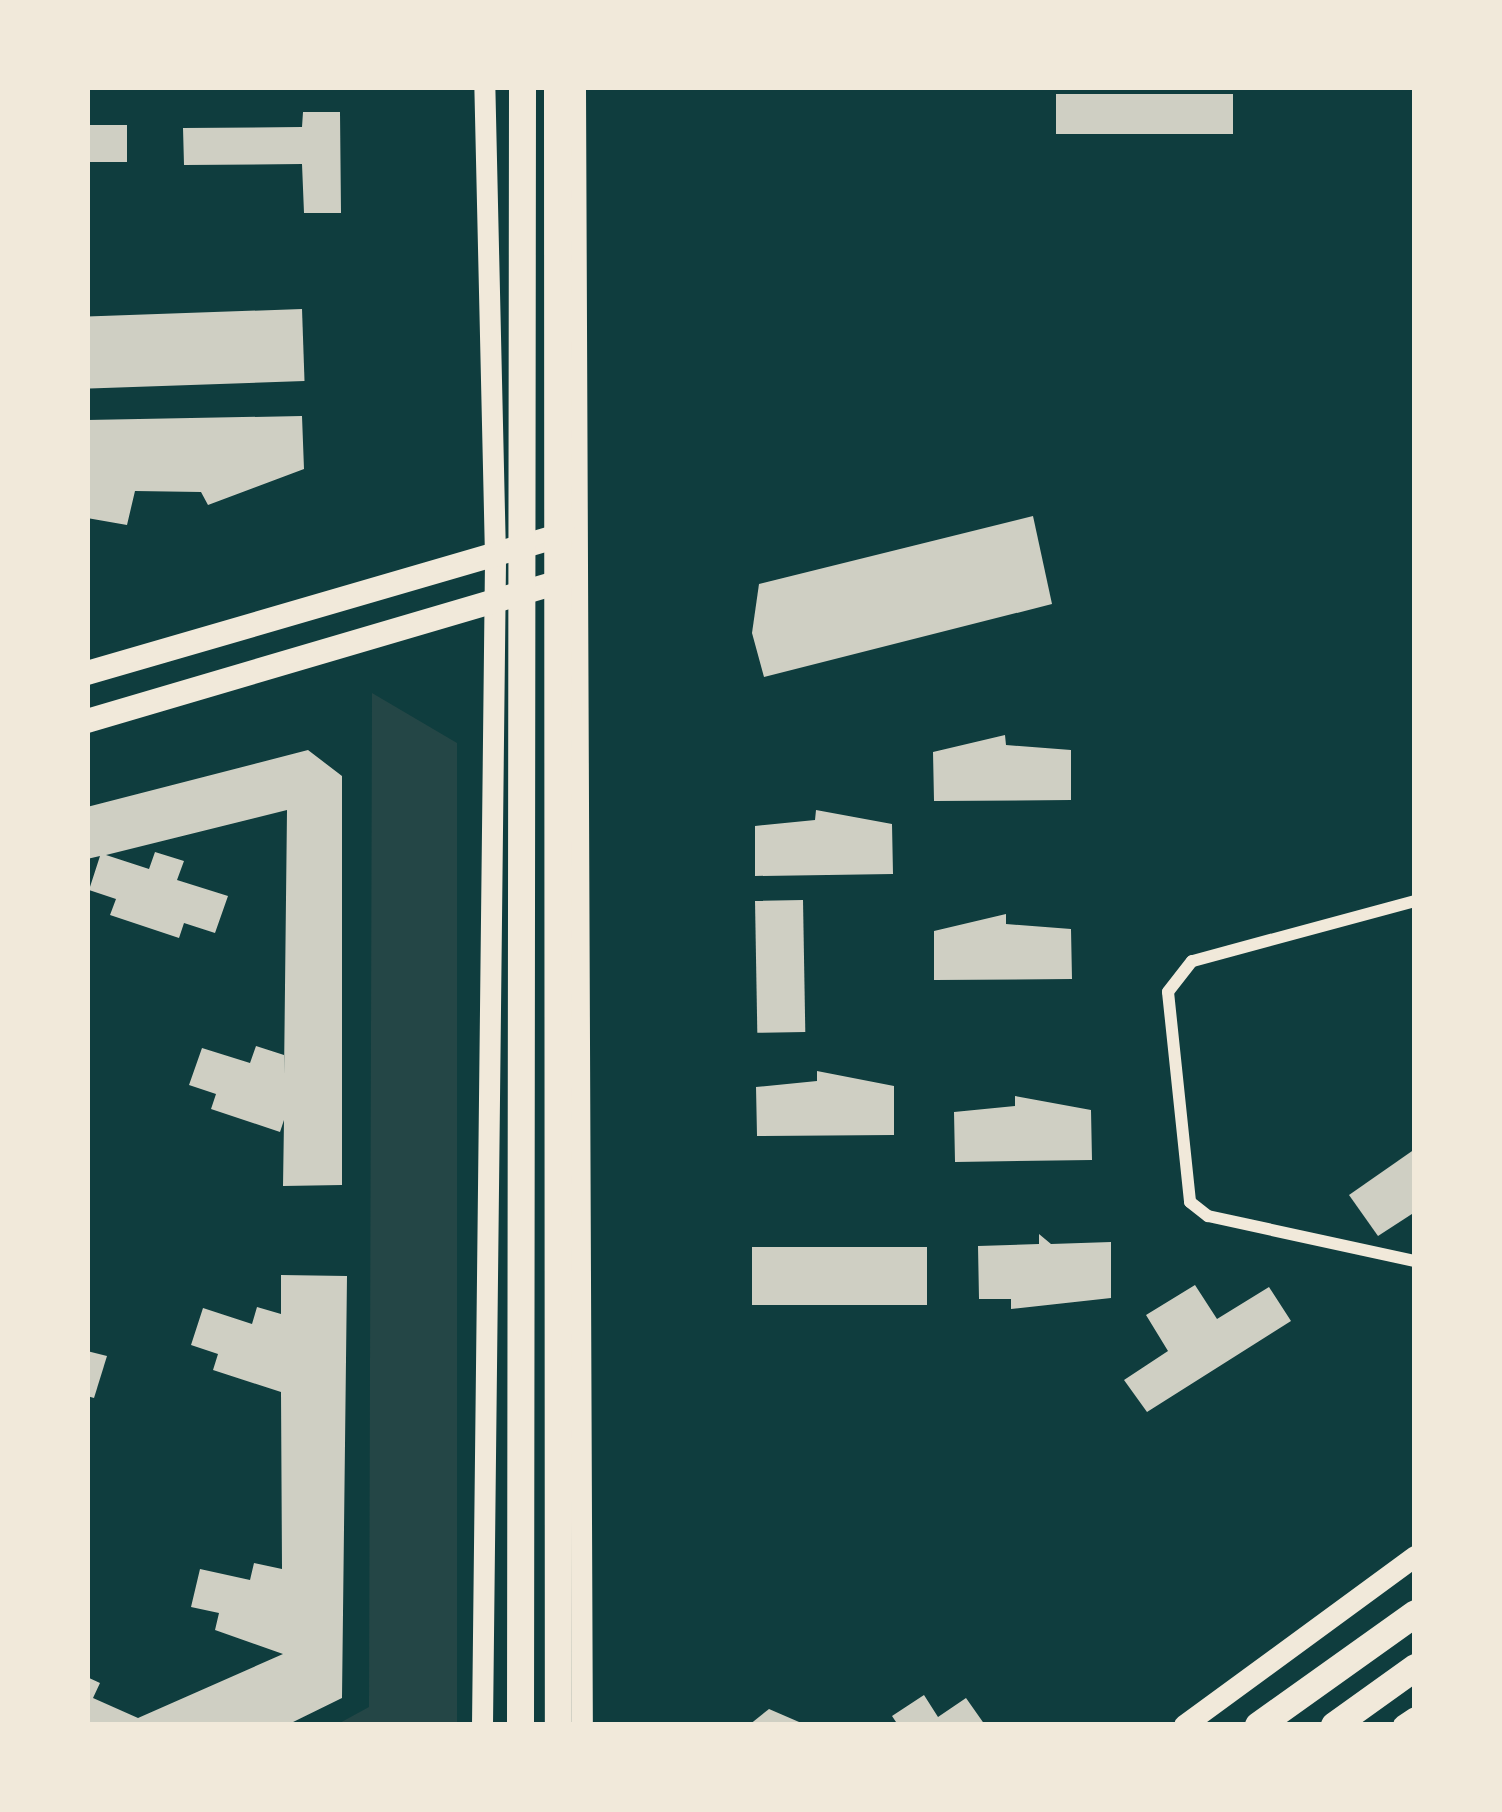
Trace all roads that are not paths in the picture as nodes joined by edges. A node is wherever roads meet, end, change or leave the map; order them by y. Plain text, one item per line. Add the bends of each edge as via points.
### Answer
1 (484, 87) edge
2 (522, 87) edge
3 (557, 87) edge
4 (575, 87) edge
5 (563, 534) junction
6 (529, 547) junction
7 (495, 556) junction
8 (562, 581) junction
9 (530, 593) junction
10 (494, 609) junction
11 (87, 673) edge
12 (87, 722) edge
13 (1415, 901) edge
14 (1415, 1261) edge
15 (1415, 1556) edge
16 (1415, 1613) edge
17 (1415, 1667) edge
18 (1415, 1717) edge
19 (482, 1725) edge
20 (520, 1725) edge
21 (559, 1725) edge
22 (582, 1725) edge
23 (1184, 1725) edge
24 (1258, 1725) edge
25 (1334, 1725) edge
26 (1402, 1725) edge

1 - 7 street
2 - 6 main road
3 - 5 main road
4 - 22 street
5 - 6 main road
5 - 8 main road
6 - 7 main road
6 - 9 main road
7 - 10 street
7 - 11 main road
8 - 9 main road
8 - 21 main road
9 - 10 main road
9 - 20 main road
10 - 12 main road
10 - 19 street
13 - 14 street via 1192,961 1168,992 1190,1202 1208,1216
15 - 23 street
16 - 24 main road
17 - 25 main road
18 - 26 street

